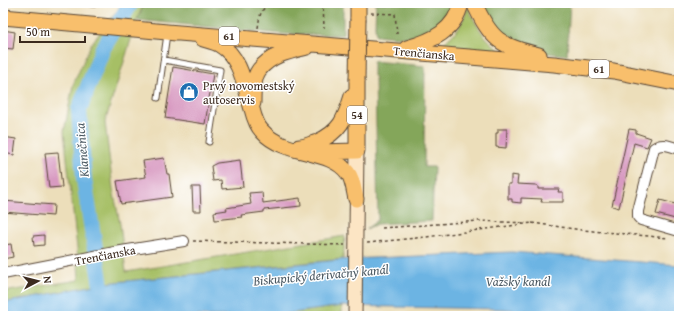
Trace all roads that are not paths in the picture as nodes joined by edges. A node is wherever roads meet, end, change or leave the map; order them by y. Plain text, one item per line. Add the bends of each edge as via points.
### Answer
1 (83, 3) edge
2 (358, 3) edge
3 (461, 3) edge
4 (474, 3) edge
5 (94, 4) edge
6 (3, 17) edge
7 (167, 32) junction
8 (320, 44) junction
9 (397, 51) junction
10 (164, 60) junction
11 (554, 64) junction
12 (357, 80) junction
13 (679, 84) edge
14 (158, 98) dead end
15 (253, 114) junction
16 (209, 142) dead end
17 (286, 147) junction
18 (679, 149) edge
19 (357, 151) junction
20 (303, 152) junction
21 (356, 199) junction
22 (679, 231) edge
23 (184, 241) dead end
24 (3, 274) edge
25 (355, 316) edge

1 - 5 lane
2 - 12 main road, 54, bridge via 364,16
3 - 9 main road via 453,23 442,33 425,43
4 - 11 main road via 484,24 500,41 508,46 540,55
6 - 7 main road, 61
7 - 8 main road, Trenčianska / 61
7 - 10 lane
7 - 15 main road via 212,41 226,49 236,64
8 - 9 main road, Trenčianska / 61
8 - 15 main road via 278,56 259,70 253,90
9 - 11 main road, Trenčianska / 61
10 - 14 lane
10 - 16 lane via 220,70
11 - 13 main road, Trenčianska / 61 via 614,71
12 - 17 main road via 347,114 334,133 313,144
12 - 19 main road, 54
15 - 17 main road via 261,131
17 - 20 main road
18 - 22 street via 662,144 654,148 638,217
19 - 20 main road
19 - 21 main road
20 - 21 main road via 334,161 342,166 349,174
21 - 25 main road, bridge
23 - 24 street, Trenčianska

